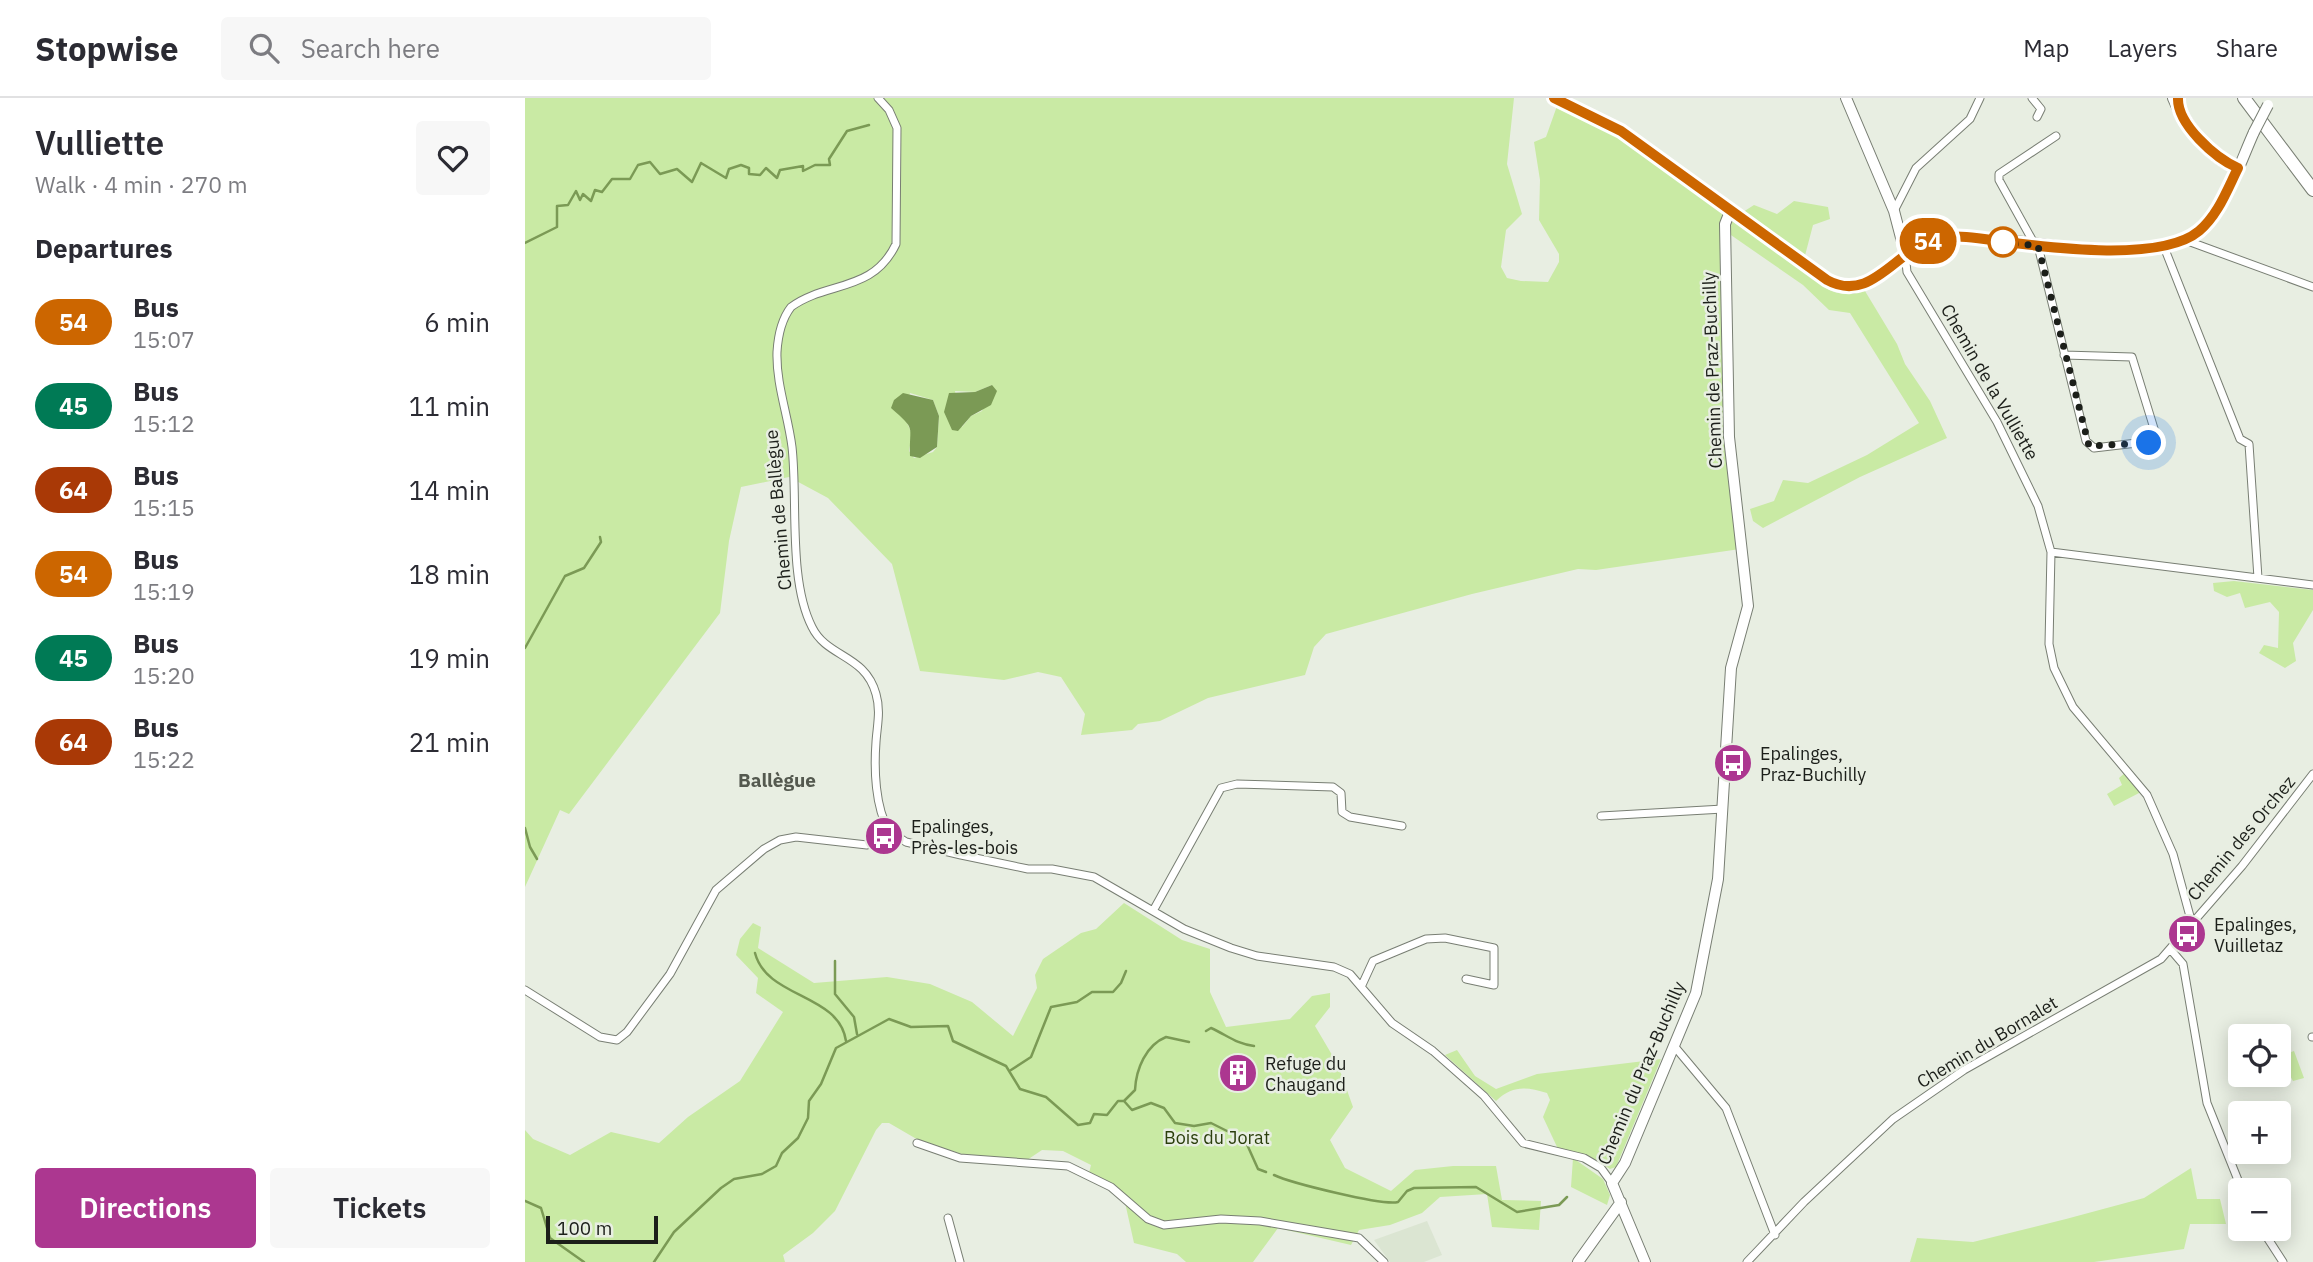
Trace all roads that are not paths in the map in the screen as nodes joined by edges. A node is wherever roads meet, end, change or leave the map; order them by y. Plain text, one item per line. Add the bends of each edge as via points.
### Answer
1 (878, 98) edge
2 (1553, 98) edge
3 (1846, 98) edge
4 (1980, 98) edge
5 (2032, 98) edge
6 (2243, 98) edge
7 (2177, 101) edge
8 (2270, 101) edge
9 (1581, 103) edge
10 (2037, 117) dead end
11 (2056, 136) dead end
12 (2238, 168) junction
13 (2313, 190) edge
14 (1731, 209) junction
15 (1894, 211) junction
16 (2185, 240) junction
17 (2036, 246) junction
18 (2164, 247) junction
19 (1905, 253) junction
20 (1892, 265) junction
21 (1906, 272) junction
22 (2313, 287) edge
23 (2064, 355) junction
24 (2051, 552) junction
25 (2257, 578) junction
26 (2313, 585) edge
27 (1735, 655) joint
28 (2313, 774) edge
29 (1723, 809) junction
30 (1601, 816) dead end
31 (1402, 827) dead end
32 (895, 837) junction
33 (1153, 911) junction
34 (2191, 920) junction
35 (2171, 950) junction
36 (1466, 979) dead end
37 (1362, 985) junction
38 (525, 990) edge
39 (1675, 1047) junction
40 (917, 1143) dead end
41 (2237, 1178) edge
42 (1612, 1183) junction
43 (1621, 1202) junction
44 (948, 1218) dead end
45 (1776, 1235) junction
46 (2269, 1241) edge
47 (960, 1262) edge
48 (1384, 1262) edge
49 (1577, 1262) edge
50 (1645, 1262) edge
51 (1747, 1262) edge
52 (2283, 1262) edge

1 - 32 street, Chemin de Ballègue via 897,128 896,244 867,277 792,307 781,328 777,361 792,450 797,560 807,615 817,635 858,663 874,687 879,714 878,797 886,827
2 - 9 street
3 - 15 street
4 - 15 street via 1970,120 1916,168
5 - 10 street via 2041,109
6 - 13 main road
7 - 12 main road via 2213,154
8 - 12 street, bridge
9 - 14 street
11 - 17 street via 1999,174
12 - 16 street via 2209,220
14 - 20 street via 1836,285 1863,286
14 - 27 street, Chemin de Praz-Buchilly via 1725,224 1729,437 1748,606
15 - 19 street
16 - 18 street
16 - 22 street
17 - 18 street
17 - 19 street via 1956,237 1920,243
17 - 23 street
18 - 25 street via 2229,414 2240,439 2248,443
19 - 20 street
19 - 21 street, Chemin de la Vulliette
20 - 21 street
21 - 24 street, Chemin de la Vulliette via 2018,460
23 - 23 street via 2132,357 2154,441 2089,446
24 - 25 street
24 - 34 street, Chemin de la Vulliette via 2049,644 2054,668 2073,706 2147,795 2173,853
25 - 26 street
27 - 29 street, Chemin du Praz-Buchilly via 1727,699
28 - 34 street, Chemin des Orchez via 2242,866
29 - 30 street
29 - 39 street, Chemin du Praz-Buchilly via 1718,879 1696,993
31 - 33 street via 1350,817 1342,812 1341,793 1333,787 1237,784 1221,788
32 - 33 street via 1028,869 1086,874 1106,881
32 - 38 street via 867,845 796,837 764,849 716,890 670,974 617,1040 600,1037
33 - 37 street via 1231,948 1334,967
34 - 35 street, Chemin du Bornalet
35 - 41 street via 2183,964 2214,1124
35 - 45 street, Chemin du Bornalet via 2125,982 1964,1070 1893,1119 1804,1202
36 - 37 street via 1494,985 1494,948 1426,939 1378,958 1370,964
37 - 42 street via 1392,1023 1433,1051 1484,1096 1523,1143 1584,1158 1601,1168
39 - 42 street, Chemin du Praz-Buchilly
39 - 45 street via 1725,1108
40 - 48 street via 960,1158 1067,1166 1111,1187 1148,1219 1164,1225 1221,1219 1260,1221 1359,1238
42 - 43 street
43 - 49 street
43 - 50 street
44 - 47 street
45 - 51 street, Chemin du Bornalet
46 - 52 street

